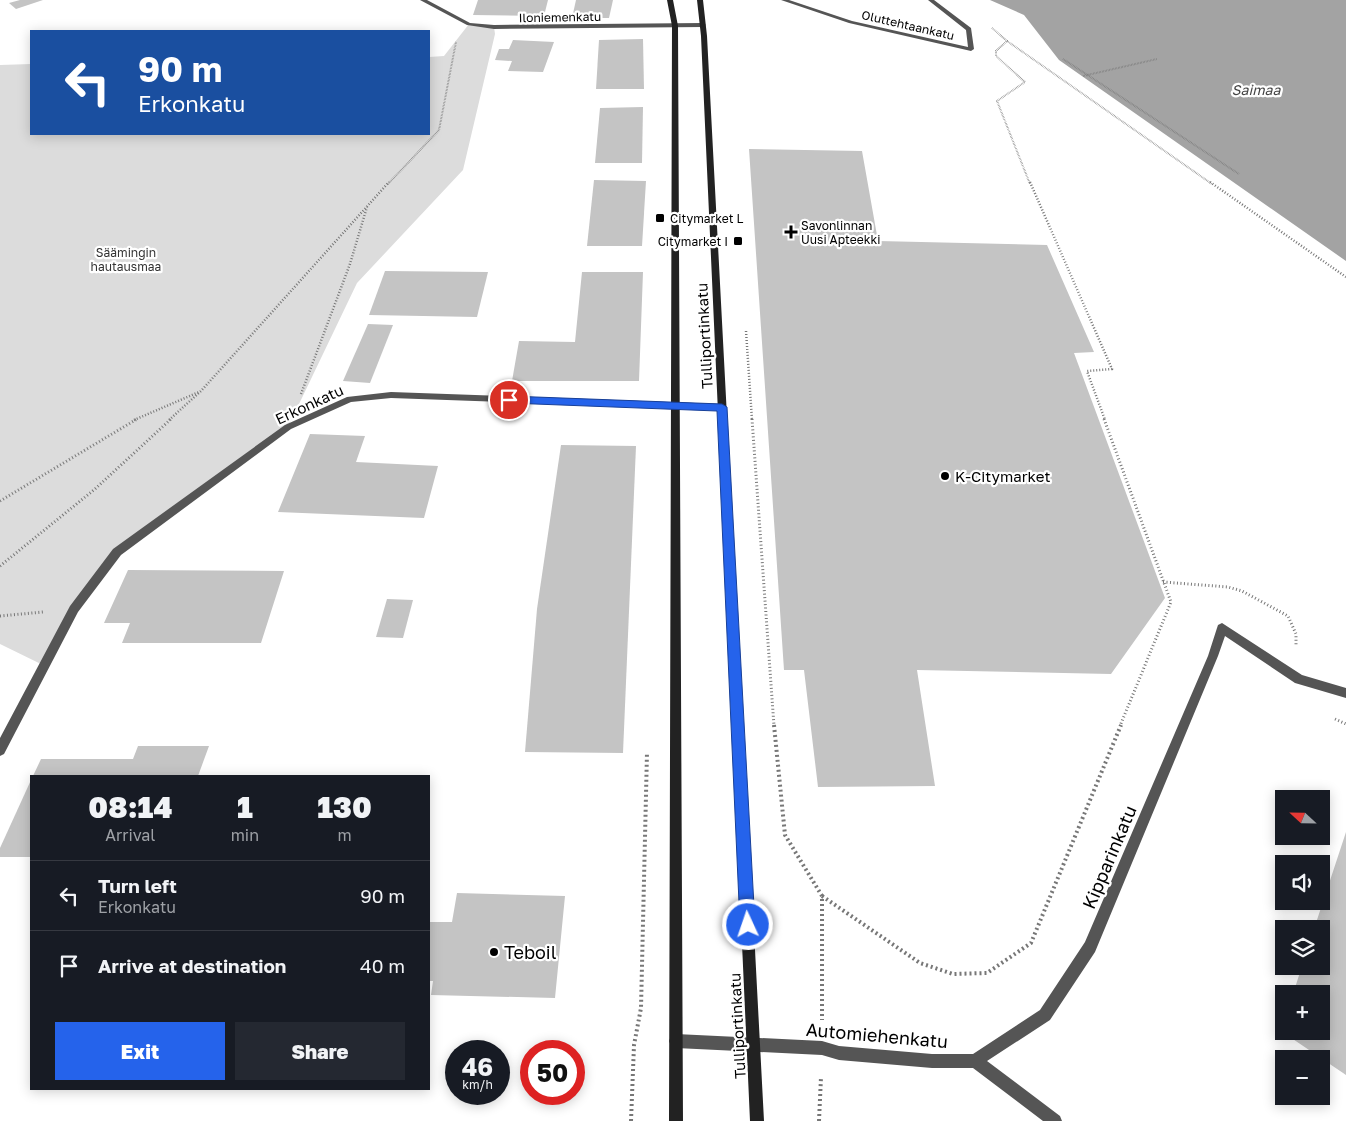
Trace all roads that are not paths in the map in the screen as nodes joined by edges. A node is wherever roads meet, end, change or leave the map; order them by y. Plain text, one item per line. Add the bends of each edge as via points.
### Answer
1 (423, 0) edge
2 (670, 0) edge
3 (700, 0) edge
4 (784, 0) edge
5 (931, 0) edge
6 (703, 25) junction
7 (675, 26) junction
8 (676, 407) junction
9 (722, 407) junction
10 (1346, 693) edge
11 (0, 750) edge
12 (676, 1041) junction
13 (753, 1045) junction
14 (975, 1061) junction
15 (676, 1121) edge
16 (757, 1121) edge
17 (1055, 1121) edge

1 - 7 street, Iloniemenkatu via 469,24 494,27
2 - 7 main road, Tulliportinkatu
3 - 6 main road, Tulliportinkatu
4 - 5 street, Oluttehtaankatu via 851,22 971,49 969,28
6 - 7 street, Iloniemenkatu
6 - 9 main road, Tulliportinkatu
7 - 8 main road, Tulliportinkatu
8 - 9 street, Erkonkatu
8 - 11 street, Erkonkatu via 391,395 350,399 288,427 116,552 74,609
8 - 12 main road, Tulliportinkatu
9 - 13 main road, Tulliportinkatu
10 - 14 street, Kipparinkatu via 1299,679 1222,628 1090,947 1045,1015
12 - 13 street, Automiehenkatu
12 - 15 main road, Tulliportinkatu
13 - 14 street, Automiehenkatu via 822,1048 839,1053 932,1061
13 - 16 main road, Tulliportinkatu
14 - 17 street

